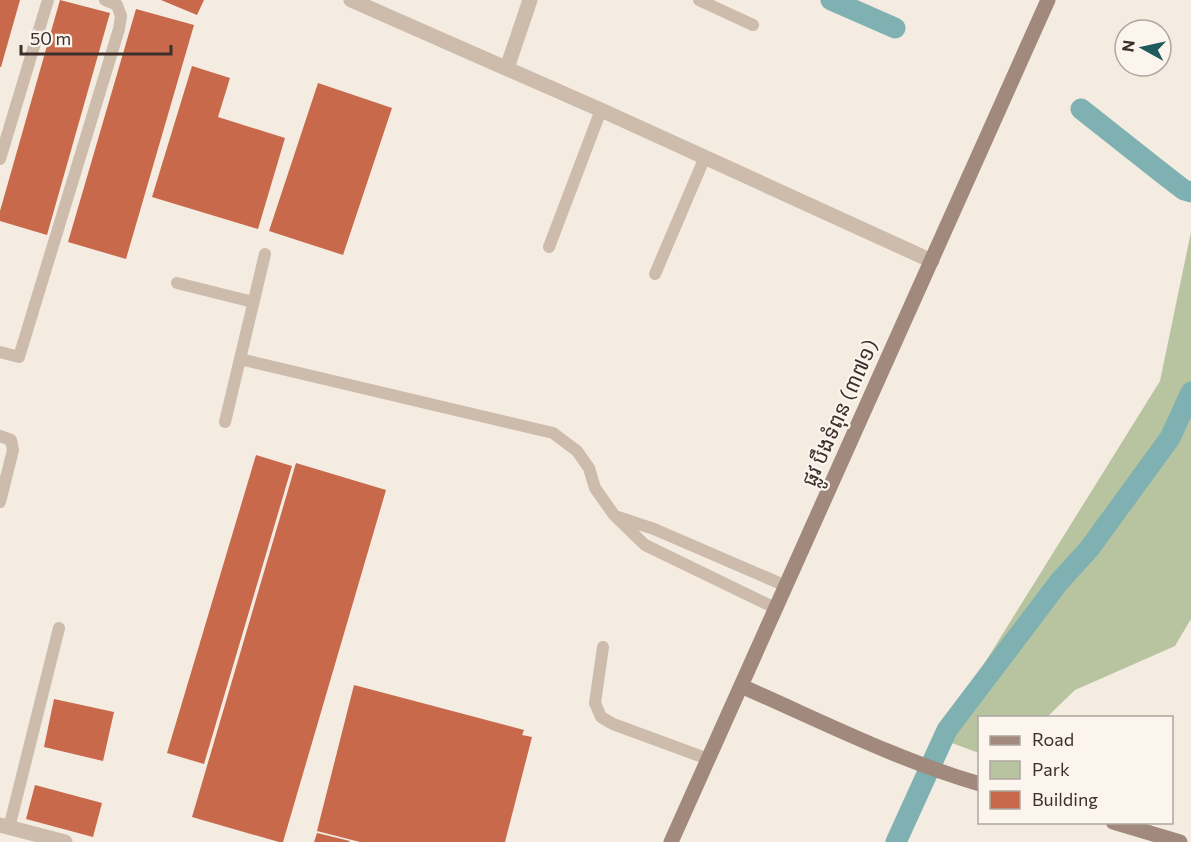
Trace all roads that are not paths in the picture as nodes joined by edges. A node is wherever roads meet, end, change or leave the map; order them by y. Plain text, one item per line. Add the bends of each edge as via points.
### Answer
1 (48, 0) edge
2 (105, 0) edge
3 (351, 0) edge
4 (530, 0) edge
5 (699, 0) edge
6 (1046, 0) edge
7 (753, 25) dead end
8 (507, 68) junction
9 (601, 110) junction
10 (705, 157) junction
11 (0, 159) edge
12 (549, 247) dead end
13 (264, 254) dead end
14 (932, 261) junction
15 (656, 274) dead end
16 (177, 283) dead end
17 (253, 302) junction
18 (0, 352) edge
19 (240, 359) junction
20 (225, 422) dead end
21 (0, 436) edge
22 (0, 502) edge
23 (614, 515) junction
24 (786, 586) junction
25 (775, 608) junction
26 (59, 628) dead end
27 (603, 647) dead end
28 (741, 686) junction
29 (708, 759) junction
30 (978, 783) edge
31 (1120, 824) edge
32 (5, 826) edge
33 (65, 842) edge
34 (671, 842) edge
35 (1180, 842) edge

1 - 11 lane
2 - 18 lane via 117,5 121,16 119,29 19,357
3 - 8 street
4 - 8 street
5 - 7 lane
6 - 14 main road, ផ្លូវ បឹងទំពុន (៣៧១)
8 - 9 street
9 - 10 street
9 - 12 lane
10 - 14 street
10 - 15 lane
13 - 17 lane
14 - 24 main road, ផ្លូវ បឹងទំពុន (៣៧១)
16 - 17 lane
17 - 19 lane
19 - 20 lane
19 - 23 lane via 553,433 577,451
21 - 22 lane via 11,440 13,450
23 - 24 lane
23 - 25 lane via 645,546
24 - 25 main road, ផ្លូវ បឹងទំពុន (៣៧១)
25 - 28 main road, ផ្លូវ បឹងទំពុន (៣៧១)
26 - 32 lane
27 - 29 lane via 595,703 601,717
28 - 29 main road, ផ្លូវ បឹងទំពុន (៣៧១)
28 - 30 main road via 877,746
29 - 34 main road, ផ្លូវ បឹងទំពុន (៣៧១)
31 - 35 main road
32 - 33 street

